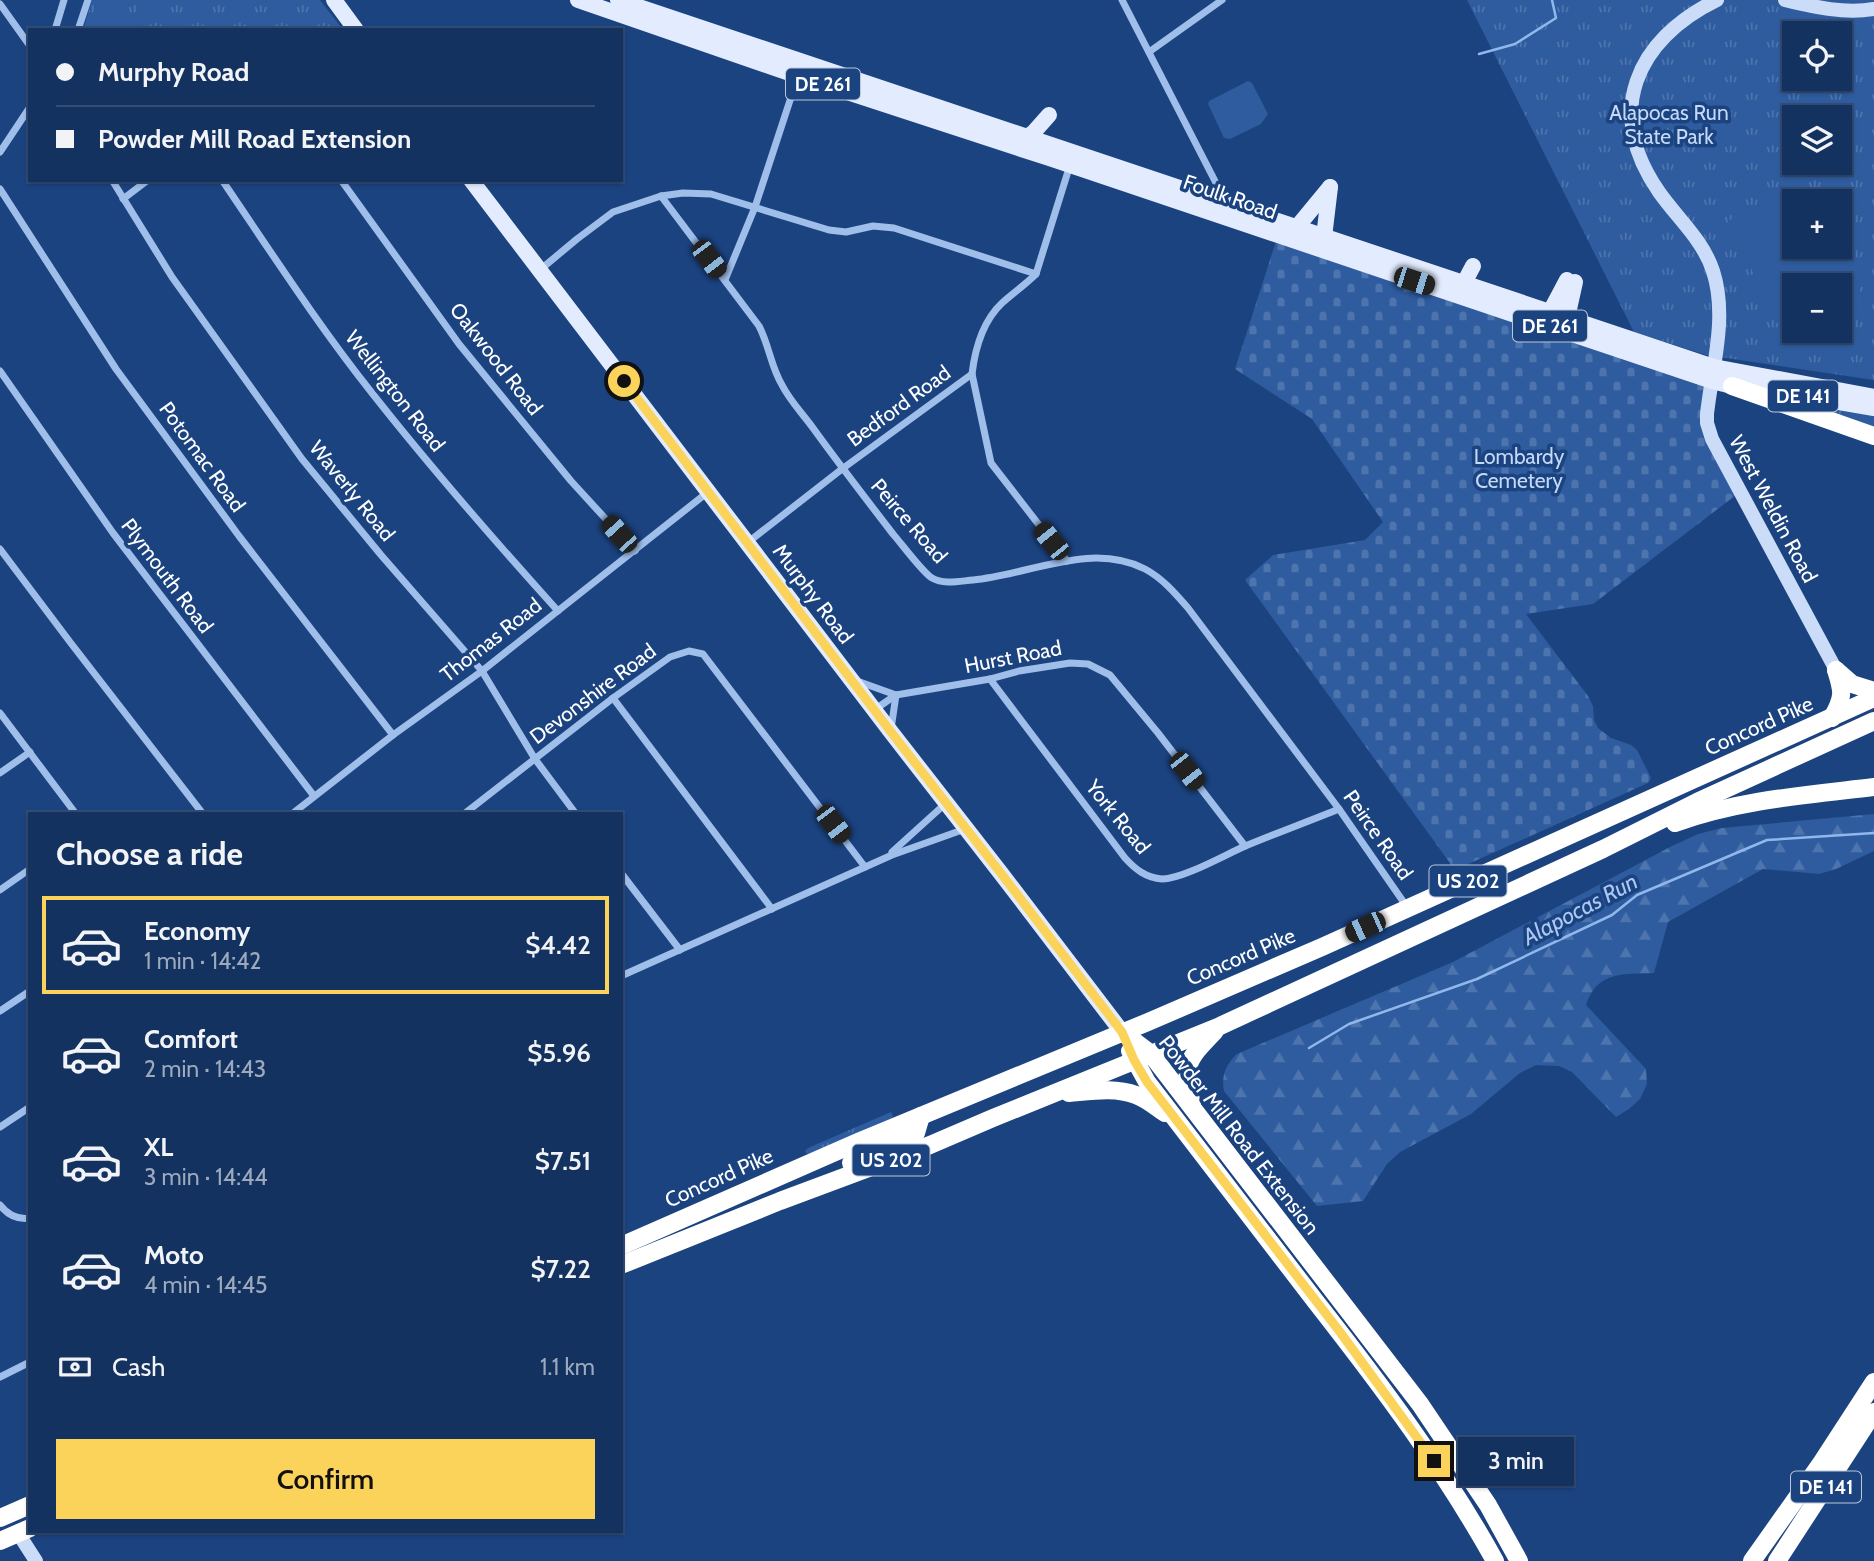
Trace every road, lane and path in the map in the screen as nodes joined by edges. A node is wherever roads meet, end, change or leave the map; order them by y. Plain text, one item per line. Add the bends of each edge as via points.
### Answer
1 (64, 0) edge
2 (88, 0) edge
3 (334, 0) edge
4 (578, 0) edge
5 (618, 0) edge
6 (1122, 0) edge
7 (1221, 0) edge
8 (1696, 0) edge
9 (1717, 0) edge
10 (1786, 0) edge
11 (1797, 2) edge
12 (0, 4) edge
13 (1874, 9) edge
14 (1680, 21) junction
15 (55, 28) edge
16 (79, 28) edge
17 (352, 28) edge
18 (28, 43) edge
19 (1149, 52) junction
20 (798, 76) junction
21 (28, 110) edge
22 (1049, 115) dead end
23 (1027, 137) junction
24 (0, 152) edge
25 (1069, 158) junction
26 (112, 182) edge
27 (146, 182) edge
28 (223, 182) edge
29 (342, 182) edge
30 (473, 182) edge
31 (0, 189) edge
32 (661, 196) junction
33 (123, 199) junction
34 (1221, 202) junction
35 (755, 207) junction
36 (1297, 228) junction
37 (1324, 236) junction
38 (1391, 266) junction
39 (1473, 266) dead end
40 (540, 270) junction
41 (1036, 274) junction
42 (725, 280) junction
43 (1464, 283) junction
44 (1550, 312) junction
45 (1567, 318) junction
46 (0, 371) edge
47 (972, 374) junction
48 (1713, 374) junction
49 (1732, 386) junction
50 (1874, 397) edge
51 (1874, 408) edge
52 (1874, 436) edge
53 (842, 469) junction
54 (709, 492) junction
55 (747, 542) junction
56 (0, 549) edge
57 (635, 551) junction
58 (1067, 561) junction
59 (558, 611) junction
60 (1836, 670) junction
61 (482, 671) junction
62 (850, 679) junction
63 (990, 679) junction
64 (1874, 691) edge
65 (896, 695) junction
66 (613, 698) junction
67 (1874, 698) edge
68 (874, 710) junction
69 (0, 713) edge
70 (1832, 718) junction
71 (1874, 721) edge
72 (891, 732) junction
73 (393, 735) junction
74 (30, 752) junction
75 (535, 759) junction
76 (0, 772) edge
77 (1874, 787) edge
78 (314, 796) junction
79 (946, 803) junction
80 (1339, 809) junction
81 (75, 812) edge
82 (201, 812) edge
83 (294, 812) edge
84 (467, 812) edge
85 (575, 812) edge
86 (966, 829) junction
87 (1245, 846) junction
88 (1603, 849) junction
89 (886, 858) junction
90 (865, 867) junction
91 (28, 870) edge
92 (623, 876) edge
93 (0, 890) edge
94 (1408, 908) junction
95 (772, 909) junction
96 (680, 950) junction
97 (623, 975) edge
98 (28, 992) edge
99 (0, 1011) edge
100 (1220, 1026) junction
101 (1122, 1032) junction
102 (1143, 1057) junction
103 (1048, 1095) junction
104 (28, 1108) edge
105 (1193, 1108) junction
106 (921, 1116) junction
107 (1175, 1120) junction
108 (0, 1127) edge
109 (780, 1201) junction
110 (0, 1205) edge
111 (28, 1218) edge
112 (623, 1245) edge
113 (623, 1264) edge
114 (28, 1364) edge
115 (0, 1377) edge
116 (1874, 1382) edge
117 (1874, 1412) edge
118 (28, 1506) edge
119 (5, 1516) edge
120 (24, 1530) edge
121 (0, 1541) edge
122 (36, 1561) edge
123 (1495, 1561) edge
124 (1519, 1561) edge
125 (1752, 1561) edge
126 (1777, 1561) edge

1 - 15 street
2 - 16 street
3 - 17 main road
4 - 20 main road, Foulk Road / DE 261
5 - 23 main road, Foulk Road / DE 261
6 - 19 street
7 - 19 street
8 - 14 street, West Weldin Road
9 - 14 street, West Weldin Road
10 - 11 street
11 - 13 street via 1840,11
12 - 18 street
14 - 48 street, West Weldin Road via 1656,45 1635,86 1633,138 1645,169 1699,242 1712,269 1719,309
19 - 34 street via 1216,183
20 - 25 main road, Foulk Road / DE 261
20 - 35 street
21 - 24 street
22 - 23 main road
23 - 25 main road, Foulk Road / DE 261
25 - 34 main road, Foulk Road / DE 261
25 - 38 main road, Foulk Road / DE 261
25 - 41 street
26 - 33 street, Waverly Road
27 - 33 street
28 - 59 street, Wellington Road via 371,392
29 - 57 street, Oakwood Road via 458,344
30 - 40 main road, Murphy Road
31 - 73 street, Potomac Road via 116,369
32 - 35 street via 711,194
32 - 40 street via 613,212
32 - 42 street, Peirce Road
33 - 61 street, Waverly Road via 172,277 302,459
34 - 36 main road, Foulk Road / DE 261
35 - 41 street via 829,230 894,228
35 - 42 street
36 - 37 main road, Foulk Road / DE 261
36 - 37 main road via 1330,187
37 - 38 main road, Foulk Road / DE 261
38 - 43 main road, Foulk Road / DE 261
38 - 48 main road, Foulk Road / DE 261
39 - 43 main road
40 - 54 main road, Murphy Road
41 - 47 street, Bedford Road via 1001,304 985,325
42 - 53 street, Peirce Road via 759,326 782,385
43 - 44 main road, Foulk Road / DE 261
44 - 45 main road, Foulk Road / DE 261
44 - 45 main road via 1571,281
45 - 48 main road, Foulk Road / DE 261
46 - 78 street, Plymouth Road via 113,533
47 - 53 street, Bedford Road
47 - 58 street via 991,463
48 - 49 main road, Foulk Road / DE 261
48 - 50 main road, Foulk Road / DE 261
48 - 60 street, West Weldin Road via 1707,414 1712,439
49 - 51 main road, Foulk Road / DE 141
49 - 52 highway
53 - 55 street, Bedford Road
53 - 58 street, Peirce Road via 931,578 948,582 980,579
54 - 55 main road, Murphy Road
54 - 57 street, Thomas Road
55 - 62 main road, Murphy Road
56 - 82 street
57 - 59 street, Thomas Road
58 - 80 street, Peirce Road via 1122,560 1146,569 1168,585
59 - 61 street, Thomas Road
60 - 64 highway via 1852,684
60 - 70 highway via 1842,692
61 - 73 street, Thomas Road
61 - 75 street, Waverly Road
62 - 65 street
62 - 68 main road, Murphy Road
63 - 65 street, Hurst Road
63 - 87 street, Hurst Road via 1070,663 1088,664 1110,675
63 - 87 street, York Road via 1125,858 1144,874 1172,878
65 - 68 street, Hurst Road
65 - 72 street
66 - 75 street, Devonshire Road
66 - 90 street, Devonshire Road via 670,657 703,654
66 - 95 street
67 - 70 highway, Concord Pike / US 202
68 - 72 main road, Murphy Road
69 - 74 street
70 - 94 highway, Concord Pike / US 202
71 - 88 highway, Concord Pike / US 202
72 - 79 main road, Murphy Road
73 - 78 street, Thomas Road
74 - 76 street
74 - 81 street
75 - 84 street, Devonshire Road
75 - 85 street, Waverly Road
77 - 88 highway via 1721,809
78 - 83 street, Thomas Road
79 - 86 main road, Murphy Road
79 - 89 street
80 - 87 street, York Road
80 - 94 street, Peirce Road
86 - 89 street
86 - 101 main road, Murphy Road
88 - 100 highway, Concord Pike / US 202
89 - 90 street
90 - 95 street
91 - 93 street
92 - 96 street
94 - 101 highway, Concord Pike / US 202
95 - 96 street
96 - 97 street
98 - 99 street
100 - 102 highway, Concord Pike / US 202
100 - 105 highway via 1188,1066
101 - 102 highway, Powder Mill Road Extension
101 - 106 highway, Concord Pike / US 202
102 - 103 highway, Concord Pike / US 202
102 - 105 highway, Powder Mill Road Extension
102 - 107 highway, Powder Mill Road Extension via 1147,1082
103 - 107 highway via 1129,1093
103 - 109 highway, Concord Pike / US 202
104 - 108 street
105 - 124 highway, Powder Mill Road Extension via 1420,1404 1488,1505
106 - 109 highway via 912,1136
106 - 112 highway, Concord Pike / US 202
107 - 123 highway, Powder Mill Road Extension via 1420,1440
109 - 113 highway, Concord Pike / US 202
110 - 111 street via 7,1214
114 - 115 street
116 - 125 highway, DE 141
117 - 126 highway, DE 141
118 - 119 highway
119 - 120 highway
120 - 121 highway
120 - 122 street via 23,1544

